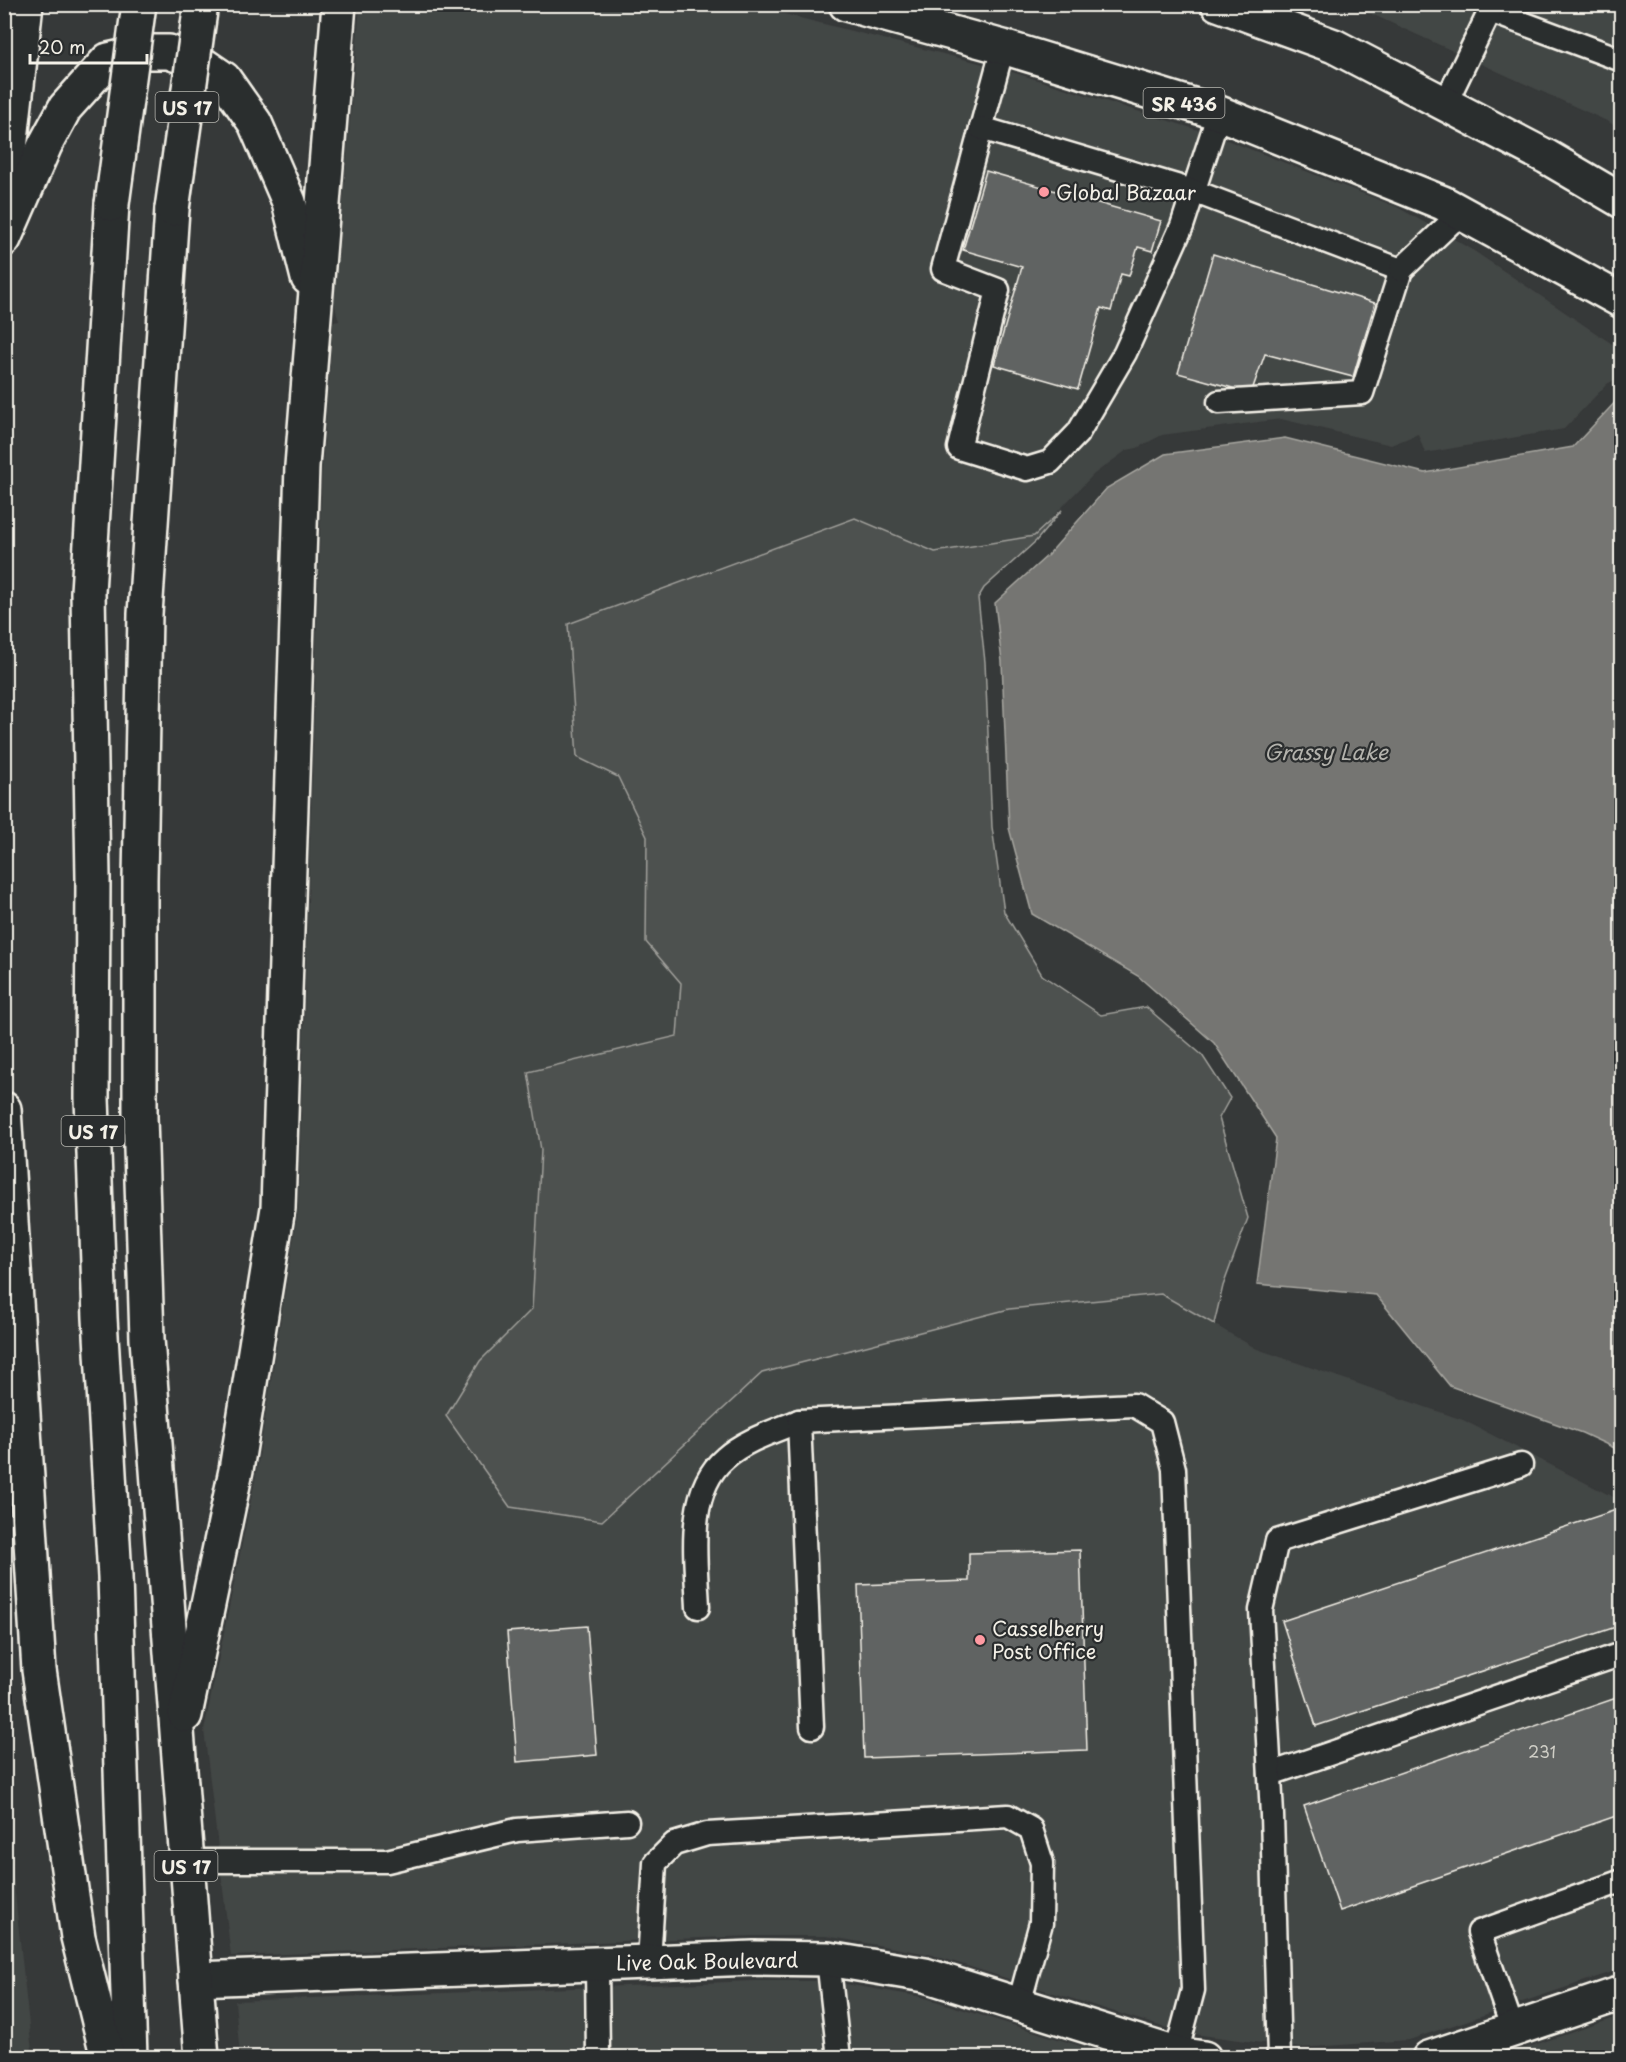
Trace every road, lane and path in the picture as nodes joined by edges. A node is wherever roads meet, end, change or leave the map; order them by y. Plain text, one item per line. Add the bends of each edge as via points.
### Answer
1 (27, 4) edge
2 (139, 4) edge
3 (201, 4) edge
4 (339, 4) edge
5 (846, 4) edge
6 (1218, 4) edge
7 (1490, 8) edge
8 (1275, 14) edge
9 (1003, 46) junction
10 (1622, 60) edge
11 (1445, 104) junction
12 (1219, 113) junction
13 (981, 128) junction
14 (1192, 191) junction
15 (1622, 201) edge
16 (4, 203) edge
17 (1461, 213) junction
18 (4, 239) edge
19 (1401, 270) junction
20 (1622, 301) edge
21 (314, 303) junction
22 (1219, 402) dead end
23 (4, 1109) edge
24 (800, 1421) junction
25 (1521, 1465) dead end
26 (698, 1607) dead end
27 (1622, 1654) edge
28 (812, 1727) dead end
29 (178, 1752) junction
30 (1270, 1774) junction
31 (627, 1822) dead end
32 (186, 1861) junction
33 (1622, 1881) edge
34 (828, 1959) junction
35 (648, 1962) junction
36 (597, 1964) junction
37 (196, 1979) junction
38 (1622, 1993) edge
39 (1019, 2004) junction
40 (1513, 2030) junction
41 (1480, 2049) edge
42 (1143, 2051) edge
43 (1190, 2056) edge
44 (108, 2058) edge
45 (130, 2058) edge
46 (202, 2058) edge
47 (598, 2058) edge
48 (839, 2058) edge
49 (1279, 2058) edge
50 (1429, 2058) edge

1 - 16 main road
2 - 45 main road, US 17, bridge via 112,204 88,592 92,1098 115,1577
3 - 29 main road, US 17, bridge via 172,209 145,614 140,879 140,1117 147,1339
4 - 21 main road
5 - 9 main road, SR 436
6 - 8 main road
7 - 10 lane
7 - 11 lane
8 - 11 main road
9 - 12 main road, SR 436
9 - 13 lane
11 - 15 main road
12 - 14 lane
12 - 17 main road, SR 436
13 - 14 lane
13 - 14 lane via 943,269 998,290 959,448 1028,469 1050,462 1084,423 1125,353 1182,226
14 - 19 lane
17 - 19 lane
17 - 20 main road, SR 436
18 - 21 main road via 65,108 108,60 144,52 169,52 202,64 224,79 255,123 289,202
19 - 22 lane via 1362,393
21 - 29 main road via 302,466 278,1208 236,1470
23 - 44 main road via 39,1670 78,1937
24 - 26 lane via 764,1435 724,1458 705,1487 695,1517
24 - 28 lane
24 - 43 lane via 1134,1405 1162,1422 1174,1469 1193,1990
25 - 30 lane via 1277,1541 1261,1610
27 - 30 lane
29 - 32 main road, US 17
30 - 49 lane
31 - 32 lane via 517,1830 387,1861
32 - 37 main road, US 17
33 - 40 lane via 1479,1932
34 - 35 main road, Live Oak Boulevard
34 - 39 main road, Live Oak Boulevard via 925,1975
34 - 48 lane
35 - 36 main road, Live Oak Boulevard
35 - 39 lane via 655,1863 674,1844 706,1834 1008,1816 1031,1828 1042,1863 1041,1923
36 - 37 main road, Live Oak Boulevard
36 - 47 lane
37 - 46 main road, US 17
38 - 40 main road
39 - 42 main road, Live Oak Boulevard
40 - 41 main road
41 - 50 main road
42 - 43 main road, Live Oak Boulevard

